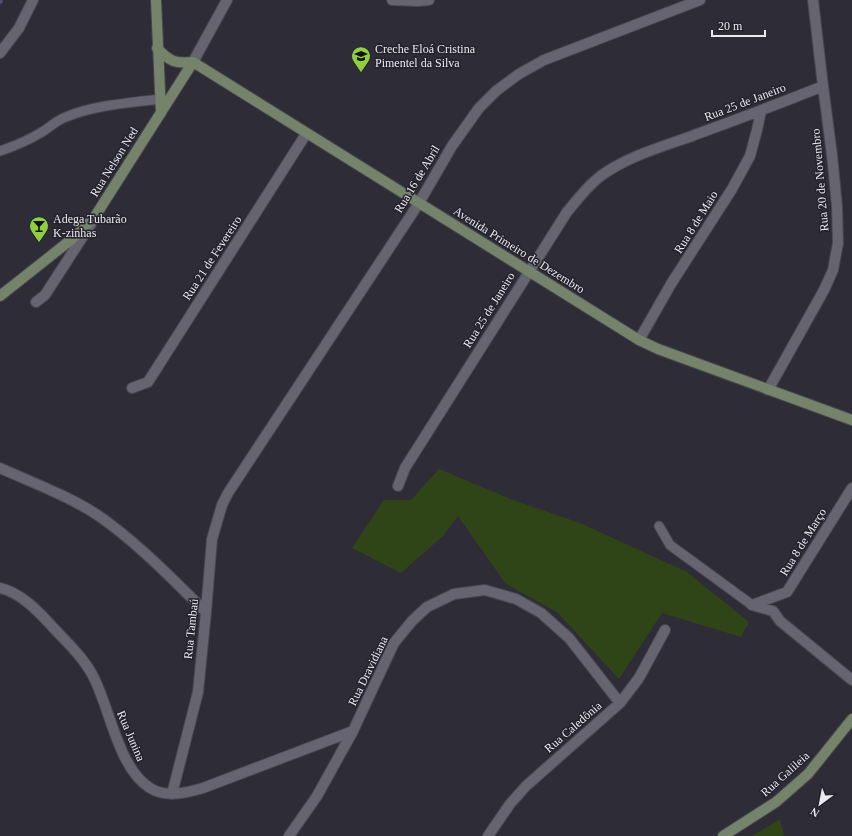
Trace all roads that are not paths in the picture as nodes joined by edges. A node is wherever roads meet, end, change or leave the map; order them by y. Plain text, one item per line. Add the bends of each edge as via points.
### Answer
1 (33, 0) edge
2 (156, 0) edge
3 (227, 0) edge
4 (392, 0) edge
5 (429, 0) edge
6 (700, 0) edge
7 (814, 0) edge
8 (157, 48) junction
9 (0, 53) edge
10 (193, 62) junction
11 (823, 86) junction
12 (160, 99) junction
13 (760, 111) junction
14 (161, 113) junction
15 (306, 134) junction
16 (0, 151) edge
17 (419, 202) junction
18 (94, 218) junction
19 (529, 272) junction
20 (0, 296) edge
21 (36, 302) dead end
22 (639, 340) junction
23 (132, 388) dead end
24 (768, 390) junction
25 (852, 420) edge
26 (0, 468) edge
27 (242, 472) joint
28 (398, 486) dead end
29 (852, 488) edge
30 (660, 526) dead end
31 (0, 588) edge
32 (752, 605) junction
33 (206, 612) junction
34 (665, 630) dead end
35 (852, 680) edge
36 (620, 704) junction
37 (852, 719) edge
38 (353, 731) junction
39 (172, 794) junction
40 (289, 836) edge
41 (488, 836) edge
42 (723, 836) edge

1 - 9 street via 19,28
2 - 8 street
3 - 10 street
4 - 5 street
6 - 17 street, Rua 16 de Abril via 544,60 519,74 479,108 452,146
7 - 11 street, Rua 20 de Novembro
8 - 10 street via 174,62
8 - 12 street
10 - 14 street, Rua Nelson Ned
10 - 15 street, Avenida Primeiro de Dezembro
11 - 13 street, Rua 25 de Janeiro
11 - 24 street, Rua 20 de Novembro via 837,206 838,243 833,270 824,290
12 - 14 street
12 - 16 lane via 90,110 65,117 22,143
13 - 19 street, Rua 25 de Janeiro via 640,155 619,164 601,176 567,212
13 - 22 street, Rua 8 de Maio via 750,156
14 - 18 street, Rua Nelson Ned
15 - 17 street, Avenida Primeiro de Dezembro
15 - 23 street, Rua 21 de Fevereiro via 148,382
17 - 19 street, Avenida Primeiro de Dezembro
17 - 27 street, Rua 16 de Abril
18 - 20 street
18 - 21 street, Rua Nelson Ned via 45,295
19 - 22 street, Avenida Primeiro de Dezembro
19 - 28 street, Rua 25 de Janeiro via 405,468
22 - 24 street, Avenida Primeiro de Dezembro
24 - 25 street, Avenida Primeiro de Dezembro
26 - 33 street via 64,497 98,516 128,537
27 - 33 street, Rua Tambaú via 222,505 216,523 212,539
29 - 32 street, Rua 8 de Março via 787,592
30 - 32 lane via 670,545
31 - 39 street, Rua Junina via 28,603 79,654 93,676 122,752 134,774 149,788
32 - 35 street via 773,611 780,621
33 - 39 street, Rua Tambaú via 198,692
34 - 36 street, Rua Caledônia via 639,678
36 - 38 street, Rua Dravidiana via 569,638 541,613 516,599 485,590 454,594 426,607 412,621 394,643
36 - 41 street, Rua Caledônia via 526,786
37 - 42 street, Rua Galileia via 808,774 776,802
38 - 39 street, Rua Junina via 203,788
38 - 40 street, Rua Dravidiana via 317,796

